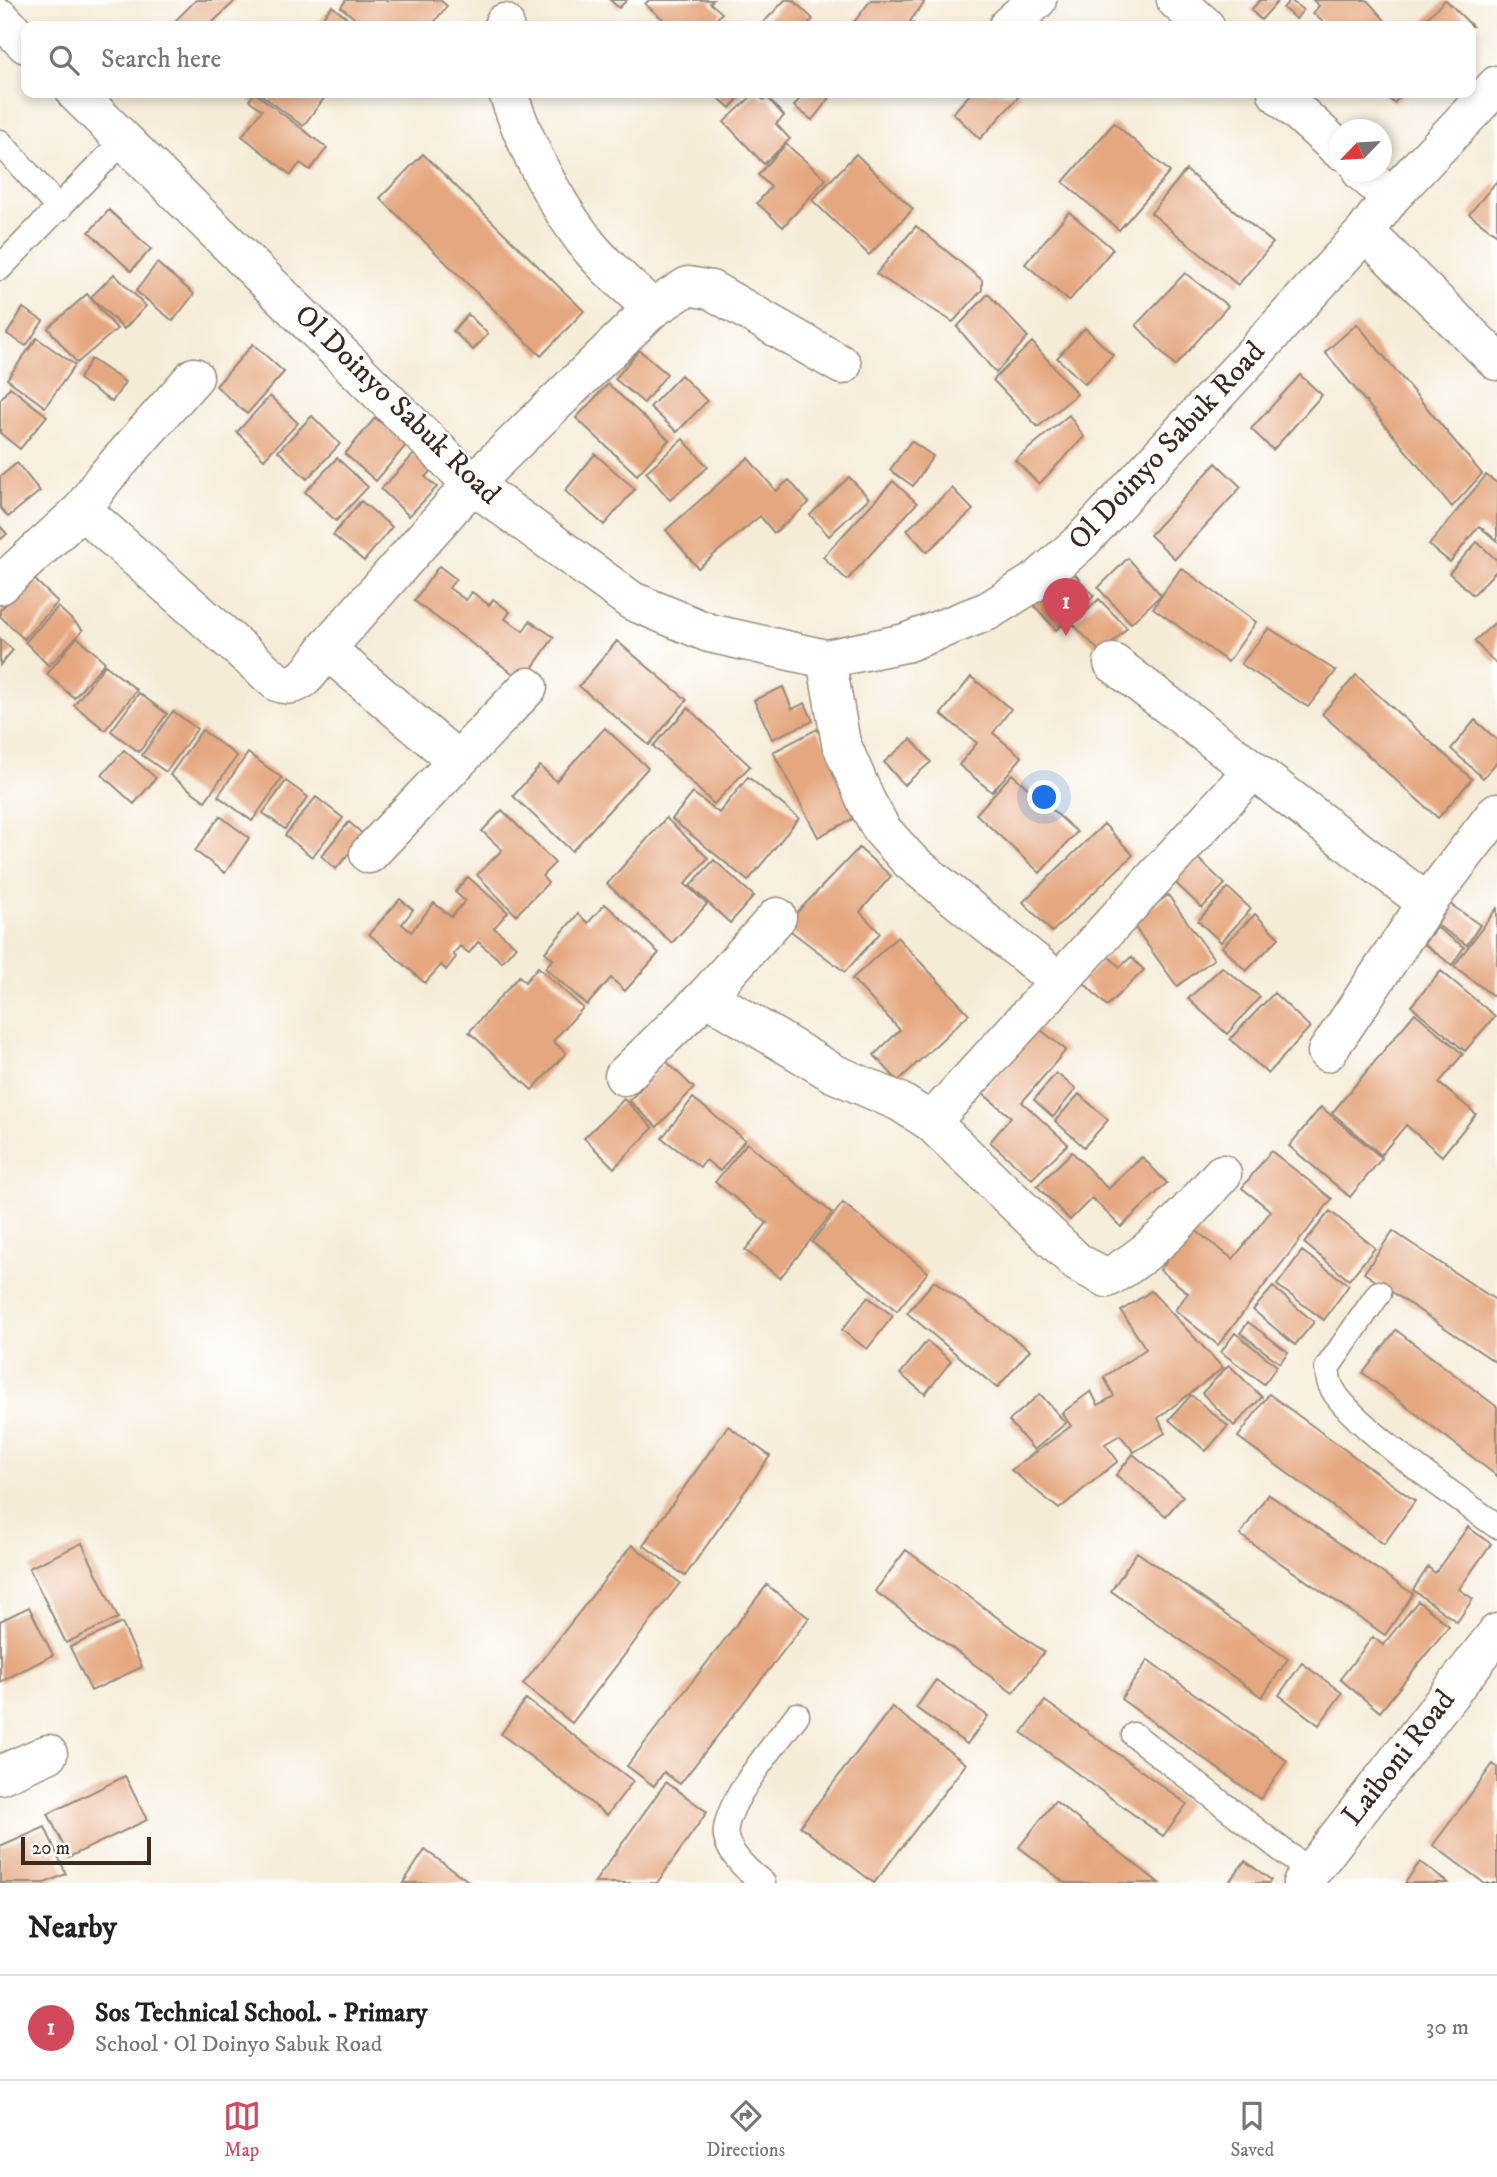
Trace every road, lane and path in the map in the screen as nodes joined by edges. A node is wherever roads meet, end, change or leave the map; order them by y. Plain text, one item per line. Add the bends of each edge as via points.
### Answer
1 (1037, 0) edge
2 (1176, 0) edge
3 (0, 18) edge
4 (1014, 21) edge
5 (1199, 21) edge
6 (21, 39) edge
7 (1497, 85) edge
8 (81, 98) edge
9 (510, 98) edge
10 (1282, 98) edge
11 (124, 140) junction
12 (1329, 141) edge
13 (0, 142) edge
14 (1374, 182) edge
15 (1391, 197) junction
16 (59, 209) junction
17 (1365, 232) junction
18 (0, 268) edge
19 (652, 309) junction
20 (1497, 361) edge
21 (842, 365) dead end
22 (194, 377) dead end
23 (472, 484) junction
24 (82, 510) junction
25 (0, 585) edge
26 (326, 649) junction
27 (827, 660) junction
28 (1113, 663) dead end
29 (528, 687) dead end
30 (458, 761) junction
31 (1253, 771) junction
32 (1497, 812) edge
33 (369, 854) dead end
34 (1427, 903) junction
35 (777, 917) dead end
36 (1059, 982) junction
37 (706, 996) junction
38 (1327, 1052) dead end
39 (624, 1076) dead end
40 (931, 1122) junction
41 (1222, 1174) dead end
42 (1379, 1293) dead end
43 (1497, 1526) edge
44 (1497, 1633) edge
45 (797, 1715) dead end
46 (1134, 1735) dead end
47 (48, 1754) dead end
48 (0, 1775) edge
49 (1306, 1878) edge
50 (763, 1883) edge

1 - 4 street
2 - 5 street
3 - 6 street
7 - 15 street, Ol Doinyo Sabuk Road
8 - 11 street, Ol Doinyo Sabuk Road
9 - 19 street via 546,183 585,242
10 - 12 street
11 - 16 lane
11 - 23 street, Ol Doinyo Sabuk Road
13 - 16 lane
14 - 15 street
15 - 17 street, Ol Doinyo Sabuk Road
16 - 18 lane
17 - 20 street
17 - 27 street, Ol Doinyo Sabuk Road via 1082,541 1038,579 976,615 905,643
19 - 21 street via 688,286 711,290
19 - 23 street
22 - 24 street
23 - 26 street
23 - 27 street, Ol Doinyo Sabuk Road via 632,601 709,633
24 - 25 street
24 - 26 street via 277,682 298,683
26 - 30 street
27 - 36 street via 841,743 883,830 910,861
28 - 31 street
29 - 30 street
30 - 33 street
31 - 34 street
31 - 36 street
32 - 34 street
34 - 38 street
35 - 37 street
36 - 40 street
37 - 39 street
37 - 40 street via 803,1056 900,1102
40 - 41 street via 1078,1263 1107,1278 1140,1260 1167,1236
42 - 43 lane via 1326,1368 1330,1386 1403,1458
44 - 49 street, Laiboni Road
45 - 50 lane via 729,1812 726,1838 747,1870
46 - 49 lane
47 - 48 street

